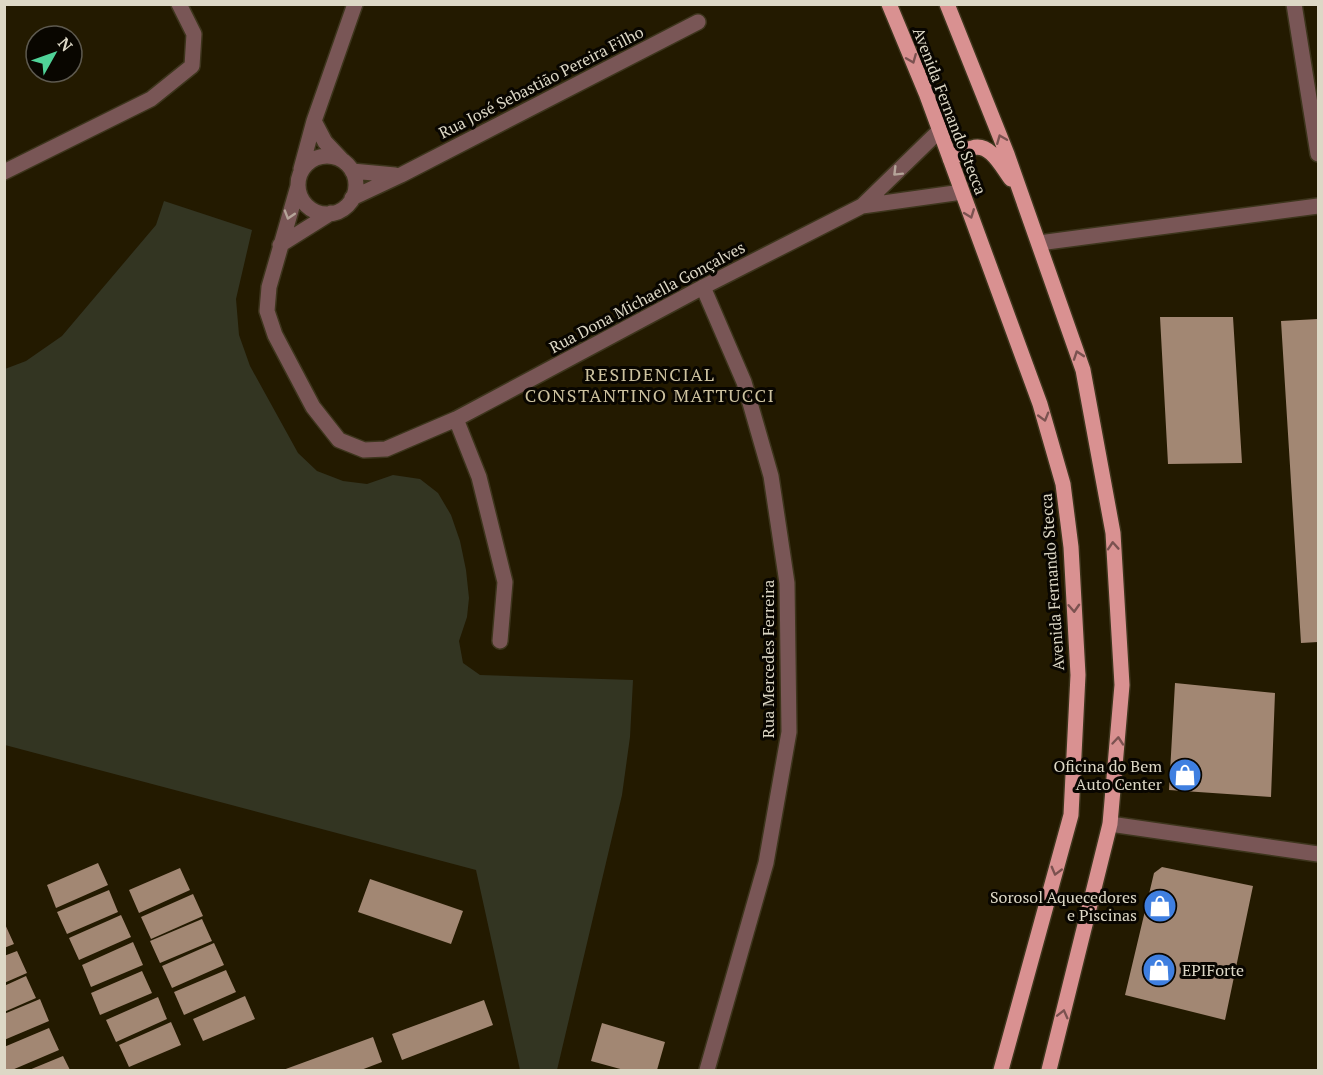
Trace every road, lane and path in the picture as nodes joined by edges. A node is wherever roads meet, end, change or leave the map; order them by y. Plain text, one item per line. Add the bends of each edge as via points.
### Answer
1 (179, 4) edge
2 (355, 4) edge
3 (889, 4) edge
4 (947, 4) edge
5 (1294, 4) edge
6 (698, 22) dead end
7 (314, 121) junction
8 (939, 130) junction
9 (1318, 154) edge
10 (950, 159) junction
11 (347, 166) junction
12 (4, 172) edge
13 (401, 175) junction
14 (299, 180) junction
15 (962, 192) junction
16 (1021, 194) junction
17 (352, 198) junction
18 (862, 206) junction
19 (1318, 206) edge
20 (331, 213) junction
21 (1039, 243) junction
22 (280, 244) junction
23 (703, 287) junction
24 (456, 419) junction
25 (500, 641) dead end
26 (1110, 824) junction
27 (1318, 854) edge
28 (707, 1071) edge
29 (1001, 1071) edge
30 (1049, 1071) edge

1 - 12 street via 194,34 192,66 152,99
2 - 7 street, Rua Dona Michaella Gonçalves
3 -> 8 main road, Avenida Fernando Stecca
16 -> 4 main road
5 - 9 street
6 - 13 street, Rua José Sebastião Pereira Filho
7 - 11 street via 325,142
7 - 14 street, Rua Dona Michaella Gonçalves
8 - 10 main road, Avenida Fernando Stecca
8 -> 18 street, Rua Dona Michaella Gonçalves
10 - 15 main road, Avenida Fernando Stecca
10 - 16 main road via 973,147 984,148
11 - 13 street, Rua José Sebastião Pereira Filho via 376,175
11 - 14 street via 335,157 318,157 310,161
11 - 17 street via 355,180
13 - 17 street, Rua José Sebastião Pereira Filho
14 - 20 street via 305,204 321,213
14 -> 22 street, Rua Dona Michaella Gonçalves
15 - 18 street, Rua Dona Michaella Gonçalves
15 -> 29 main road, Avenida Fernando Stecca via 1040,404 1063,484 1071,547 1078,675 1071,815
16 - 21 main road
17 - 20 street via 347,206
18 - 23 street, Rua Dona Michaella Gonçalves
19 - 21 street
20 - 22 street
26 -> 21 main road via 1122,685 1113,533 1083,369
22 - 24 street, Rua Dona Michaella Gonçalves via 267,311 274,335 313,406 339,440 364,450 386,449
23 - 24 street, Rua Dona Michaella Gonçalves
23 - 28 street, Rua Mercedes Ferreira via 744,382 771,476 788,583 789,721 766,863
24 - 25 street via 479,477 505,582
26 - 27 street
30 -> 26 main road

